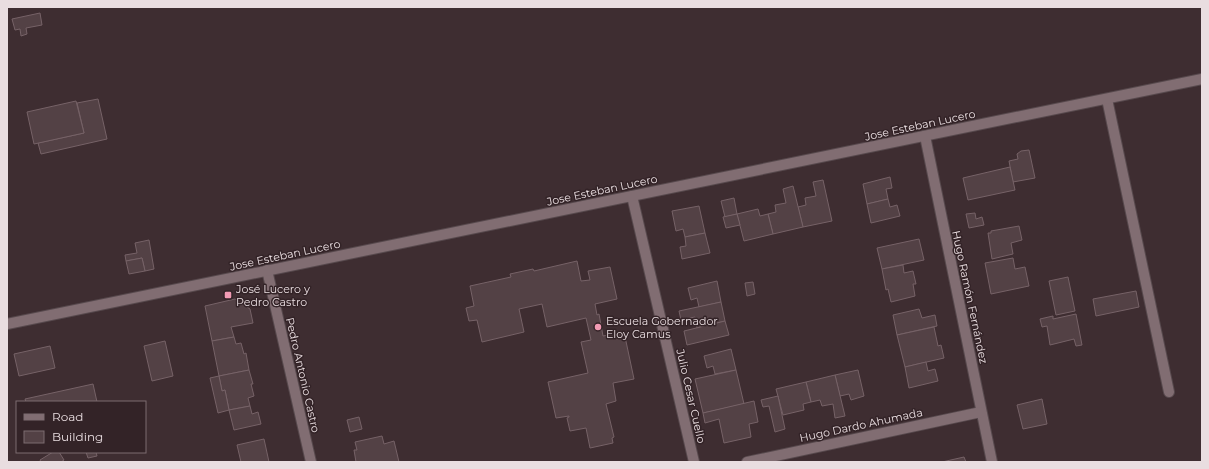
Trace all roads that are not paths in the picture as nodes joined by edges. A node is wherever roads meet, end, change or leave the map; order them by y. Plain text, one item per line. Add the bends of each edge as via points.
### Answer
1 (1202, 79) edge
2 (1107, 99) junction
3 (925, 136) junction
4 (632, 196) junction
5 (267, 270) junction
6 (7, 324) edge
7 (1169, 392) dead end
8 (981, 412) junction
9 (311, 462) edge
10 (694, 462) edge
11 (746, 462) edge
12 (992, 462) edge

1 - 2 street, Jose Esteban Lucero
2 - 3 street, Jose Esteban Lucero
2 - 7 street
3 - 4 street, Jose Esteban Lucero
3 - 8 street, Hugo Ramón Fernández
4 - 5 street, Jose Esteban Lucero
4 - 10 street, Julio Cesar Cuello
5 - 6 street, Jose Esteban Lucero
5 - 9 street, Pedro Antonio Castro
8 - 11 street, Hugo Dardo Ahumada
8 - 12 street, Hugo Ramón Fernández

